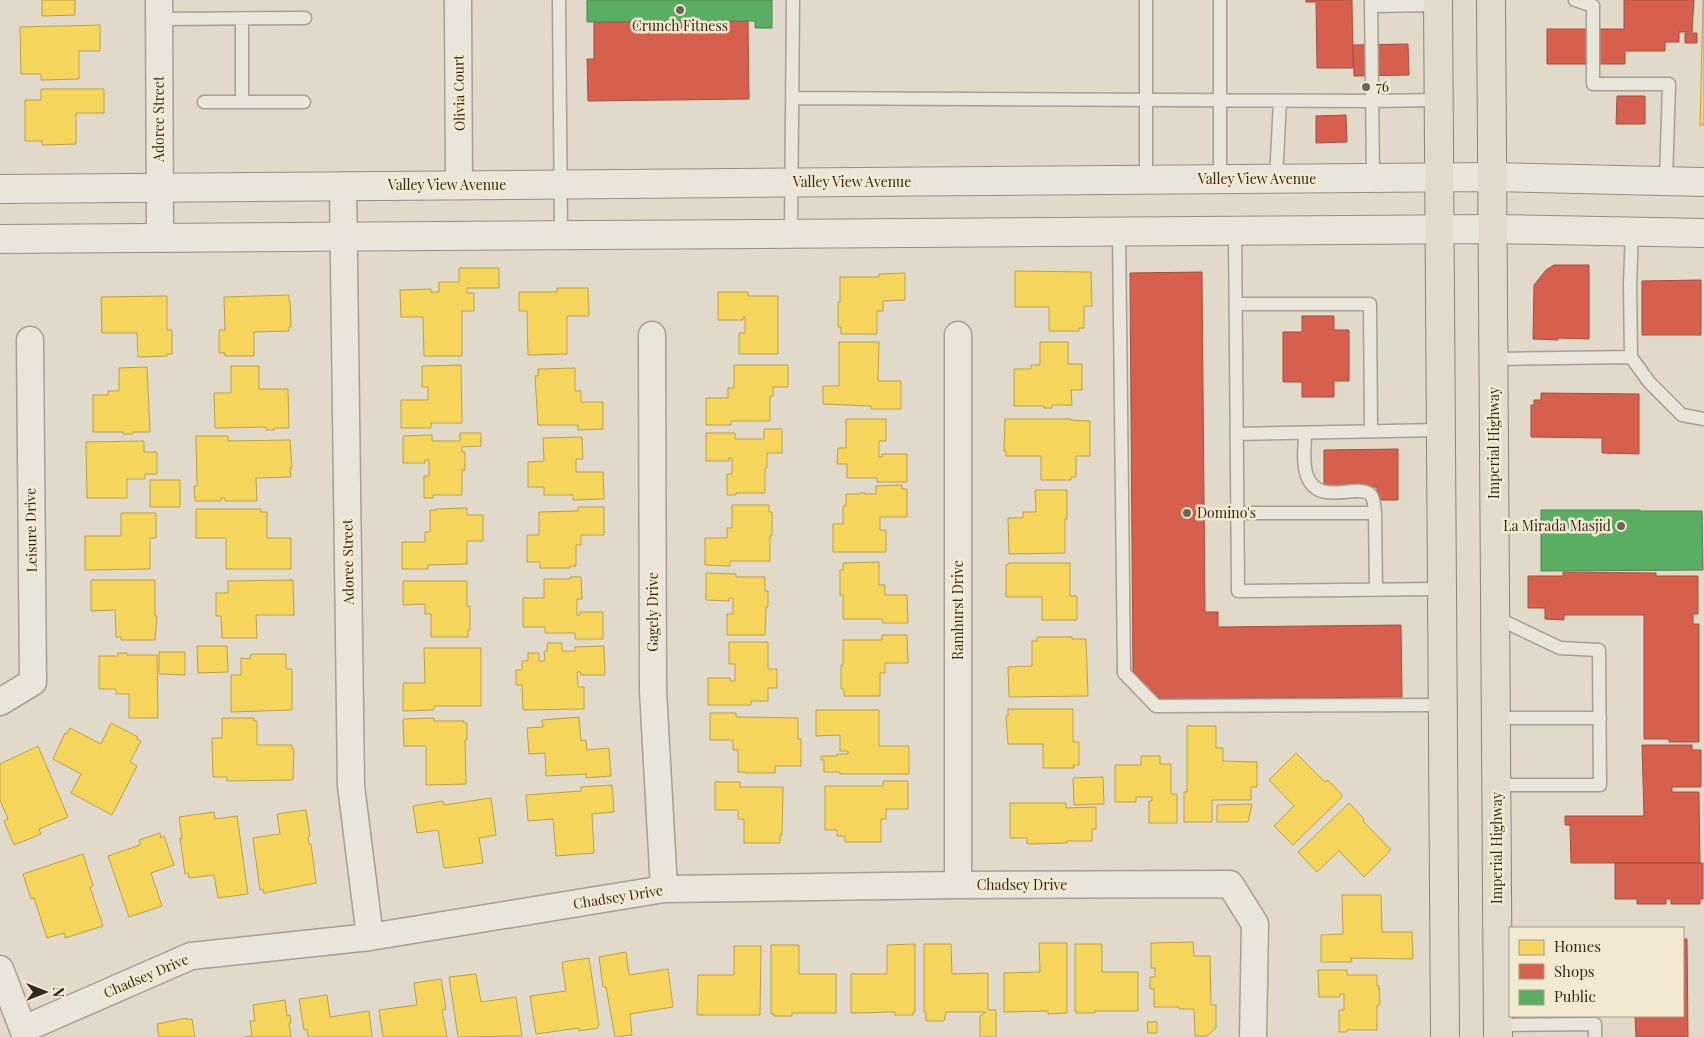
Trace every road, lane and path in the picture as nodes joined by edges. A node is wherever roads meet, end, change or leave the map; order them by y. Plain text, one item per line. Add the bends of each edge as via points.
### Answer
1 (458, 0) edge
2 (559, 0) edge
3 (793, 0) edge
4 (1146, 0) edge
5 (1220, 0) edge
6 (1491, 0) edge
7 (1574, 0) edge
8 (1438, 2) edge
9 (1371, 3) edge
10 (159, 10) edge
11 (305, 18) dead end
12 (242, 19) junction
13 (792, 98) junction
14 (1146, 100) junction
15 (1220, 100) junction
16 (1438, 100) junction
17 (1280, 101) junction
18 (204, 102) dead end
19 (242, 102) junction
20 (304, 102) dead end
21 (1372, 102) junction
22 (1492, 177) junction
23 (1373, 178) junction
24 (1438, 178) junction
25 (1220, 179) junction
26 (1276, 179) junction
27 (1146, 180) junction
28 (1666, 181) junction
29 (1704, 182) edge
30 (792, 183) junction
31 (560, 184) junction
32 (459, 185) junction
33 (343, 186) junction
34 (159, 187) junction
35 (0, 188) edge
36 (1439, 229) junction
37 (1493, 229) junction
38 (1235, 230) junction
39 (1119, 231) junction
40 (1632, 232) junction
41 (791, 233) junction
42 (1704, 233) edge
43 (561, 235) junction
44 (344, 236) junction
45 (0, 238) edge
46 (160, 238) junction
47 (1236, 304) junction
48 (652, 335) dead end
49 (958, 335) dead end
50 (30, 340) dead end
51 (1631, 357) junction
52 (1494, 359) junction
53 (1704, 419) edge
54 (1440, 430) junction
55 (1371, 431) junction
56 (1305, 433) junction
57 (1237, 434) junction
58 (1375, 513) junction
59 (1238, 514) junction
60 (1376, 589) junction
61 (1441, 589) junction
62 (1495, 617) junction
63 (0, 702) edge
64 (1442, 705) junction
65 (1496, 718) junction
66 (1600, 718) junction
67 (1496, 784) junction
68 (958, 885) junction
69 (664, 889) junction
70 (370, 937) junction
71 (0, 968) edge
72 (1498, 1031) edge
73 (25, 1033) edge
74 (1253, 1037) edge
75 (1445, 1037) edge
76 (1595, 1037) edge

1 - 32 street, Olivia Court
2 - 31 lane
3 - 13 lane
4 - 14 lane
5 - 15 lane
6 - 22 main road, Imperial Highway
7 - 28 lane via 1593,6 1593,84 1669,84
8 - 9 lane
8 - 16 main road
9 - 21 lane
10 - 12 lane
10 - 34 street, Adoree Street
11 - 12 lane
12 - 19 lane
13 - 14 lane
13 - 30 lane
14 - 15 lane
14 - 27 lane
15 - 17 lane
15 - 25 lane
16 - 21 lane
16 - 24 main road
17 - 21 lane
17 - 26 lane
18 - 19 lane
19 - 20 lane
21 - 23 lane
22 - 24 main road, Valley View Avenue
22 - 28 main road, Valley View Avenue
22 - 37 main road, Imperial Highway
23 - 24 main road, Valley View Avenue
23 - 26 main road, Valley View Avenue
24 - 36 main road
25 - 26 main road, Valley View Avenue
25 - 27 main road, Valley View Avenue
27 - 30 main road, Valley View Avenue
28 - 29 main road, Valley View Avenue
30 - 31 main road, Valley View Avenue
30 - 41 lane
31 - 32 main road, Valley View Avenue
31 - 43 lane
32 - 33 main road, Valley View Avenue
33 - 34 main road, Valley View Avenue
33 - 44 street, Adoree Street
34 - 35 main road, Valley View Avenue
34 - 46 street, Adoree Street
36 - 37 main road
36 - 38 main road
36 - 54 main road
37 - 40 main road
37 - 52 main road, Imperial Highway
38 - 39 main road
38 - 47 lane
39 - 41 main road
39 - 64 lane via 1124,673 1156,706
40 - 42 main road
40 - 51 lane
41 - 43 main road
43 - 44 main road
44 - 46 main road
44 - 70 street, Adoree Street via 351,786
45 - 46 main road
47 - 55 lane via 1370,304
47 - 57 lane
48 - 69 street, Gagely Drive via 653,691
49 - 68 street, Ramhurst Drive
50 - 63 street, Leisure Drive via 33,682
51 - 52 lane
51 - 53 lane via 1649,382 1682,415
52 - 62 main road, Imperial Highway
54 - 55 lane
54 - 61 main road
55 - 56 lane
56 - 57 lane
56 - 58 lane via 1304,463 1308,477 1316,487 1326,492 1370,494
57 - 59 lane
58 - 59 lane
58 - 60 lane
59 - 60 lane via 1238,591
60 - 61 lane
61 - 64 main road
62 - 65 main road, Imperial Highway
62 - 66 lane via 1560,648 1599,650
64 - 75 main road
65 - 66 lane
65 - 67 main road, Imperial Highway
66 - 67 lane via 1600,784
67 - 72 main road, Imperial Highway
68 - 69 street, Chadsey Drive
68 - 74 street, Chadsey Drive via 1230,884 1255,924
69 - 70 street, Chadsey Drive
70 - 73 street, Chadsey Drive via 191,956
71 - 73 street
72 - 76 lane via 1595,1024

